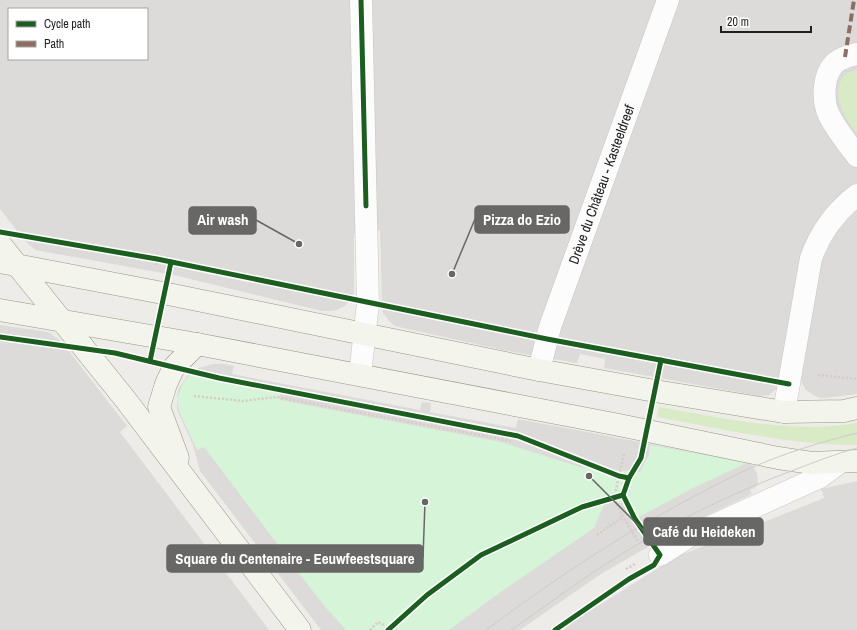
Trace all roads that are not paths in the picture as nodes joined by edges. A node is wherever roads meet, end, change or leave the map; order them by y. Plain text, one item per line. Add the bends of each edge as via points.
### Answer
1 (361, 0) edge
2 (668, 0) edge
3 (857, 54) edge
4 (857, 156) edge
5 (857, 195) edge
6 (0, 244) edge
7 (9, 264) edge
8 (0, 310) edge
9 (61, 320) junction
10 (364, 334) junction
11 (197, 344) junction
12 (539, 370) junction
13 (360, 376) junction
14 (857, 408) edge
15 (784, 412) junction
16 (848, 462) edge
17 (186, 480) junction
18 (660, 555) dead end
19 (300, 630) edge

1 - 10 street via 368,303
2 - 12 street, Drève du Château - Kasteeldreef via 550,327
3 - 4 street via 835,63 829,71 824,92 828,114
5 - 15 street via 836,214 816,244 811,258
6 - 7 main road
7 - 9 main road
7 - 10 main road
8 - 9 main road
9 - 11 main road
9 - 17 main road
10 - 12 main road
10 - 13 street
11 - 13 main road
11 - 17 main road via 174,367 159,407
12 - 15 main road
13 - 16 main road via 778,458 812,463
14 - 15 main road via 844,411
16 - 18 street via 690,536
17 - 19 main road

